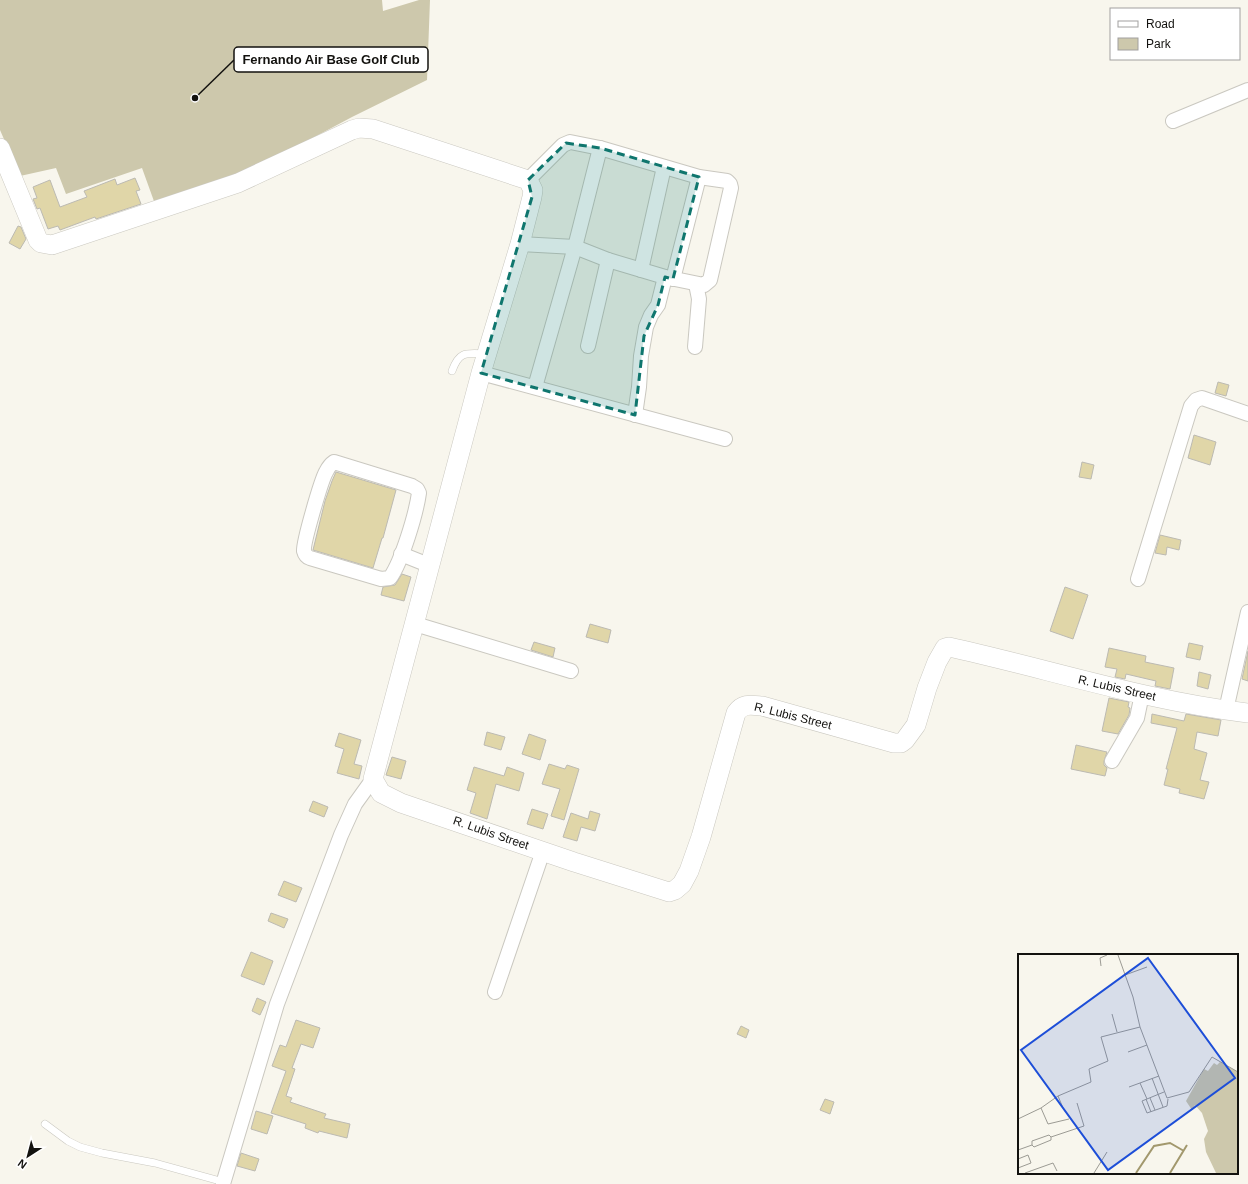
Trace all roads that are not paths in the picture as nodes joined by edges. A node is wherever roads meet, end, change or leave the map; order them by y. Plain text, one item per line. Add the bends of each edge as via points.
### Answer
1 (1248, 90) edge
2 (1173, 121) dead end
3 (0, 148) edge
4 (600, 148) junction
5 (664, 167) junction
6 (699, 177) junction
7 (528, 180) junction
8 (520, 244) junction
9 (575, 247) junction
10 (608, 260) junction
11 (641, 270) junction
12 (669, 278) junction
13 (696, 284) junction
14 (588, 346) dead end
15 (695, 347) dead end
16 (487, 354) junction
17 (452, 371) dead end
18 (481, 373) junction
19 (535, 387) junction
20 (1248, 414) edge
21 (635, 415) junction
22 (725, 438) dead end
23 (401, 554) junction
24 (431, 566) junction
25 (1138, 579) dead end
26 (1248, 612) edge
27 (415, 624) junction
28 (571, 671) dead end
29 (1142, 694) junction
30 (1226, 710) junction
31 (1248, 713) edge
32 (1112, 760) dead end
33 (374, 779) junction
34 (543, 851) junction
35 (495, 992) dead end
36 (45, 1124) dead end
37 (223, 1183) edge

1 - 2 street
3 - 7 street via 38,240 52,245 238,183 359,128 373,129
4 - 5 street
4 - 7 street via 566,143
4 - 9 street
5 - 6 street
5 - 11 street
6 - 12 street
6 - 13 street via 727,181 731,188 710,280 704,285
7 - 8 street via 533,190
8 - 9 street
8 - 16 street
9 - 10 street
9 - 19 street
10 - 11 street
10 - 14 street
11 - 12 street
12 - 13 street
12 - 21 street via 646,327
13 - 15 street via 699,299
16 - 17 lane via 469,353 460,356
16 - 18 street
18 - 19 street
18 - 24 street
19 - 21 street
20 - 25 street via 1202,398 1191,406
21 - 22 street
23 - 23 street via 418,501 417,489 336,462 332,463 326,472 306,538 306,555 381,579 389,579
23 - 24 street
24 - 27 street
26 - 30 street
27 - 28 street
27 - 33 street
29 - 30 street, R. Lubis Street
29 - 32 street via 1137,718
29 - 34 street, R. Lubis Street via 1000,658 945,648 927,688 916,725 901,743 762,706 746,704 741,707 736,713 689,871 682,884 675,890 663,891
30 - 31 street, R. Lubis Street
33 - 34 street, R. Lubis Street via 381,793 401,803
33 - 37 street via 355,804 341,835 277,1004
34 - 35 street
36 - 37 lane via 80,1147 155,1163

